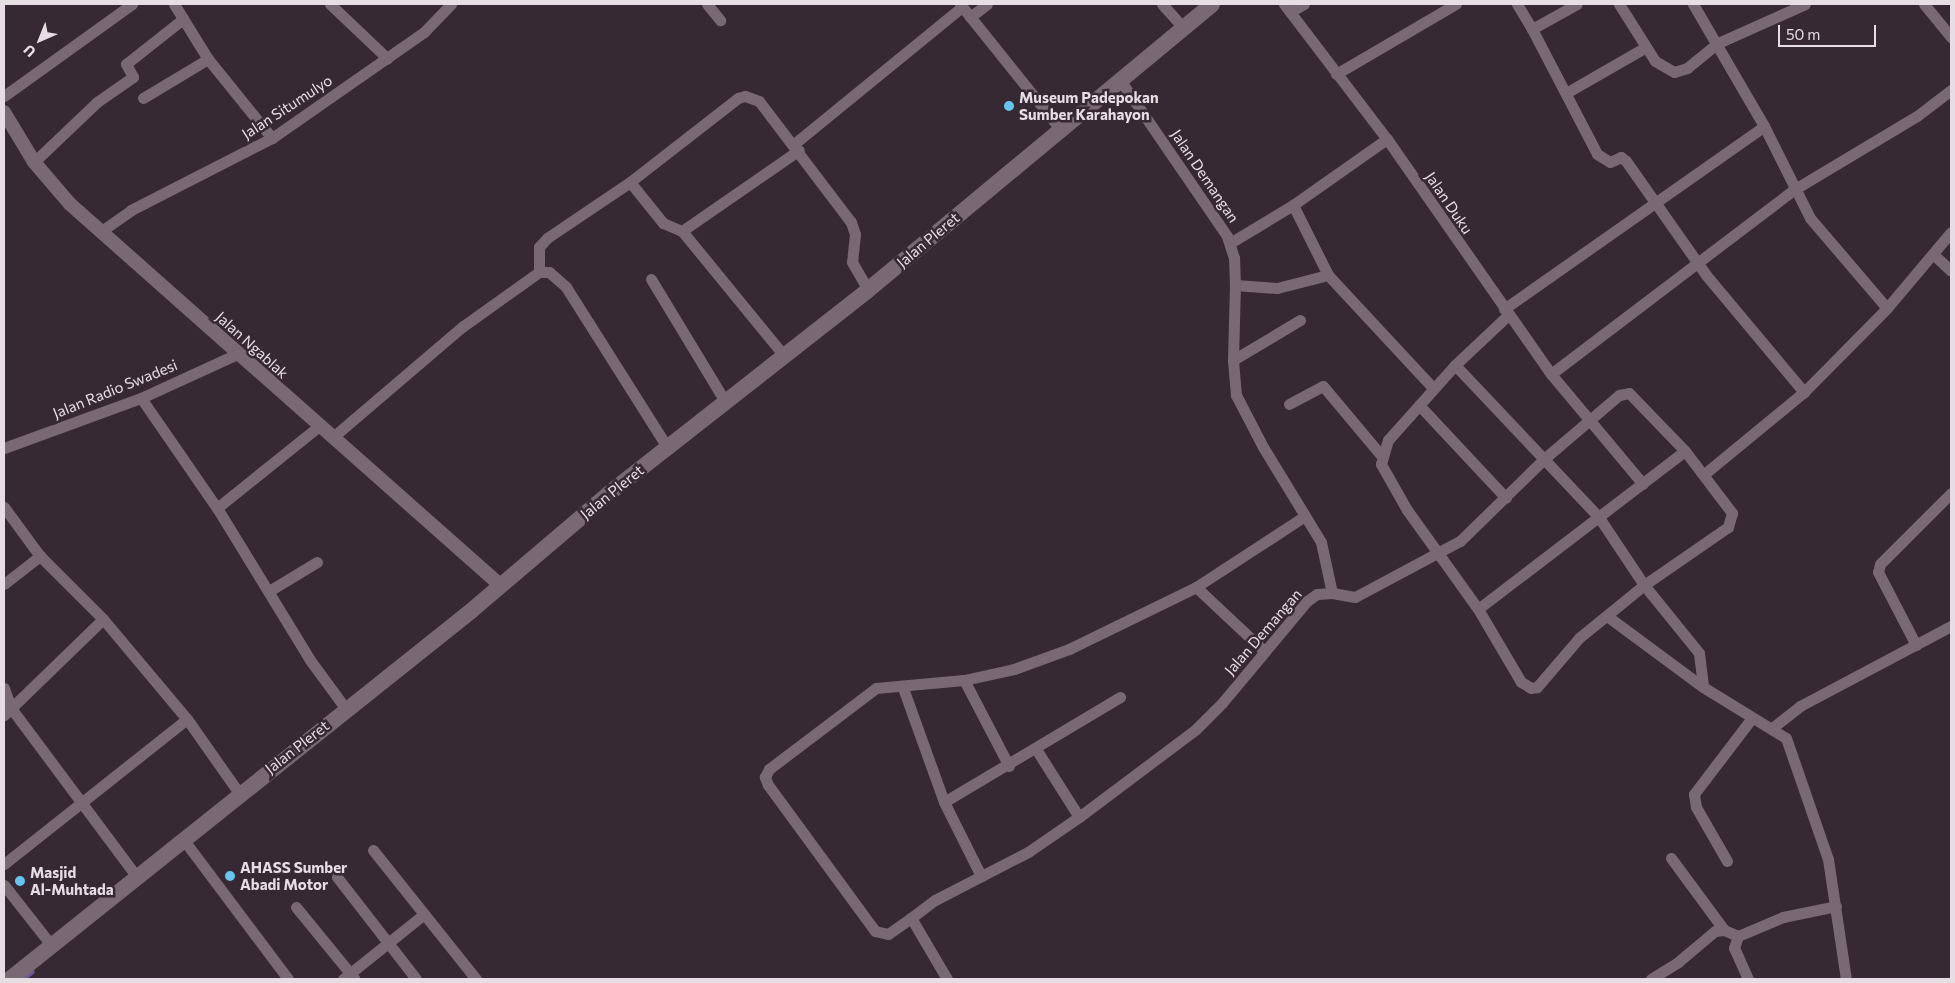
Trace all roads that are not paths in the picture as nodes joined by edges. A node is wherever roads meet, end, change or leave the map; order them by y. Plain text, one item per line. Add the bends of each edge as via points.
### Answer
1 (132, 4) edge
2 (174, 4) edge
3 (330, 4) edge
4 (451, 4) edge
5 (706, 4) edge
6 (987, 4) edge
7 (1162, 4) edge
8 (1212, 4) edge
9 (1304, 4) edge
10 (1456, 4) edge
11 (1517, 4) edge
12 (1576, 4) edge
13 (1618, 4) edge
14 (1693, 4) edge
15 (1924, 4) edge
16 (961, 5) edge
17 (1798, 5) edge
18 (1287, 8) edge
19 (970, 17) junction
20 (183, 19) junction
21 (720, 20) dead end
22 (1183, 27) junction
23 (1532, 29) junction
24 (1951, 37) edge
25 (1718, 43) junction
26 (1646, 47) junction
27 (387, 58) junction
28 (208, 59) junction
29 (1336, 74) junction
30 (1120, 80) junction
31 (1951, 90) edge
32 (1566, 93) junction
33 (4, 96) edge
34 (143, 98) dead end
35 (4, 112) edge
36 (1764, 126) junction
37 (1061, 130) junction
38 (272, 138) junction
39 (1388, 139) junction
40 (796, 147) junction
41 (34, 162) junction
42 (630, 182) junction
43 (1795, 189) junction
44 (1656, 201) junction
45 (1293, 206) junction
46 (682, 231) junction
47 (100, 232) junction
48 (1951, 232) edge
49 (1230, 244) junction
50 (1934, 254) junction
51 (1698, 263) junction
52 (1951, 271) edge
53 (538, 272) junction
54 (1328, 275) junction
55 (651, 279) dead end
56 (1235, 285) junction
57 (868, 290) junction
58 (1887, 308) junction
59 (1506, 312) junction
60 (1300, 320) dead end
61 (237, 354) junction
62 (785, 357) junction
63 (1233, 360) junction
64 (1455, 365) junction
65 (1551, 374) junction
66 (1433, 388) junction
67 (1804, 392) junction
68 (141, 398) junction
69 (726, 403) junction
70 (1289, 404) dead end
71 (1419, 405) junction
72 (1589, 420) junction
73 (319, 426) junction
74 (332, 437) junction
75 (668, 447) junction
76 (4, 448) edge
77 (1686, 451) junction
78 (1381, 455) junction
79 (1545, 458) junction
80 (1704, 474) junction
81 (1643, 484) junction
82 (1951, 493) edge
83 (1506, 498) junction
84 (4, 507) edge
85 (217, 508) junction
86 (1305, 516) junction
87 (1598, 516) junction
88 (1439, 555) junction
89 (40, 556) junction
90 (317, 562) dead end
91 (4, 584) edge
92 (500, 585) junction
93 (1644, 585) junction
94 (1196, 587) junction
95 (268, 591) junction
96 (1332, 593) junction
97 (1478, 608) junction
98 (1607, 616) junction
99 (103, 619) junction
100 (1951, 626) edge
101 (1916, 645) junction
102 (1263, 650) junction
103 (964, 680) junction
104 (1703, 686) junction
105 (4, 688) edge
106 (902, 688) junction
107 (1120, 697) dead end
108 (342, 704) junction
109 (8, 712) edge
110 (1752, 718) junction
111 (187, 719) junction
112 (1772, 728) junction
113 (1036, 749) junction
114 (1009, 766) junction
115 (234, 787) junction
116 (944, 802) junction
117 (82, 803) junction
118 (1079, 818) junction
119 (183, 839) junction
120 (373, 850) dead end
121 (1671, 858) dead end
122 (1728, 861) dead end
123 (4, 864) edge
124 (133, 872) junction
125 (981, 876) junction
126 (337, 877) dead end
127 (4, 885) edge
128 (1836, 906) junction
129 (296, 907) dead end
130 (424, 914) junction
131 (911, 918) junction
132 (1724, 930) junction
133 (1738, 936) junction
134 (388, 942) junction
135 (50, 944) junction
136 (350, 977) edge
137 (10, 979) edge
138 (288, 979) edge
139 (416, 979) edge
140 (476, 979) edge
141 (947, 979) edge
142 (1651, 979) edge
143 (1748, 979) edge
144 (1846, 979) edge

1 - 33 street
2 - 20 street
3 - 27 street
4 - 27 street, Jalan Situmulyo via 432,26
5 - 21 street
6 - 19 street
7 - 22 street
8 - 22 main road, Jalan Pleret
9 - 18 street
10 - 29 street
11 - 23 street
12 - 23 street
13 - 26 street
14 - 25 street
15 - 24 street
16 - 19 street
16 - 40 street
17 - 25 street
18 - 29 street, Jalan Duku
19 - 37 street
20 - 28 street
20 - 41 street via 126,64 133,78 97,102
22 - 30 main road, Jalan Pleret
23 - 32 street
25 - 26 street via 1687,68 1674,72 1655,61
25 - 36 street
26 - 32 street
27 - 38 street, Jalan Situmulyo
28 - 34 street
28 - 38 street
29 - 39 street, Jalan Duku
30 - 37 main road, Jalan Pleret
30 - 49 street, Jalan Demangan via 1216,214
31 - 43 street via 1917,116
32 - 44 street via 1597,154 1610,162 1621,157
35 - 41 street, Jalan Ngablak
36 - 43 street
36 - 44 street
37 - 57 main road, Jalan Pleret
38 - 47 street, Jalan Situmulyo via 131,210
39 - 45 street
39 - 59 street, Jalan Duku
40 - 42 street via 759,101 745,96 738,98
40 - 46 street
40 - 57 street via 850,222 855,234 854,268
41 - 47 street, Jalan Ngablak via 66,200
42 - 46 street via 663,223
42 - 53 street via 547,238 539,247
43 - 51 street
43 - 58 street via 1810,218
44 - 51 street
44 - 59 street
45 - 49 street
45 - 54 street
46 - 62 street
47 - 61 street, Jalan Ngablak
48 - 50 street
49 - 56 street, Jalan Demangan
50 - 52 street
50 - 58 street
51 - 65 street
51 - 67 street
53 - 74 street via 462,328
53 - 75 street via 549,272 566,287
54 - 56 street via 1277,288
54 - 66 street
55 - 69 street
56 - 63 street, Jalan Demangan
57 - 62 main road, Jalan Pleret
58 - 67 street
59 - 64 street
59 - 65 street, Jalan Duku
60 - 63 street
61 - 68 street, Jalan Radio Swadesi
61 - 73 street, Jalan Ngablak
62 - 69 main road, Jalan Pleret
63 - 86 street, Jalan Demangan via 1239,403
64 - 66 street
64 - 79 street
65 - 72 street, Jalan Duku
66 - 71 street
67 - 80 street
68 - 76 street, Jalan Radio Swadesi
68 - 85 street
69 - 75 main road, Jalan Pleret
70 - 78 street via 1323,386
71 - 78 street via 1388,440
71 - 83 street
72 - 77 street via 1619,395 1629,393
72 - 79 street
72 - 81 street, Jalan Duku
73 - 74 street, Jalan Ngablak
73 - 85 street
74 - 92 street, Jalan Ngablak
75 - 92 main road, Jalan Pleret
77 - 80 street
77 - 81 street
78 - 88 street via 1383,473
79 - 83 street
79 - 87 street
80 - 93 street via 1732,513 1731,523
81 - 87 street
82 - 101 street via 1880,564 1878,572
83 - 88 street via 1460,542
84 - 89 street
85 - 95 street
86 - 94 street
86 - 96 street, Jalan Demangan via 1326,552
87 - 93 street
87 - 97 street
88 - 96 street via 1355,597
88 - 97 street
89 - 91 street
89 - 99 street
90 - 95 street
92 - 108 main road, Jalan Pleret
93 - 98 street
93 - 104 street via 1699,652
94 - 102 street
94 - 103 street via 1063,652 1014,669
95 - 108 street via 302,648
96 - 102 street, Jalan Demangan via 1317,594 1307,600
97 - 98 street via 1521,682 1532,688 1542,684 1575,642
98 - 104 street
99 - 109 street
99 - 111 street
100 - 101 street
101 - 112 street via 1800,706
102 - 118 street, Jalan Demangan via 1222,704 1196,729
103 - 106 street
103 - 114 street
104 - 110 street
105 - 109 street
106 - 116 street
106 - 131 street, Jalan Demangan via 881,687 871,692 769,769 765,777 875,931 888,934
107 - 113 street
108 - 115 main road, Jalan Pleret
109 - 117 street
110 - 112 street
110 - 122 street via 1694,794 1696,807
111 - 115 street
111 - 117 street
112 - 128 street via 1786,738 1792,750 1828,859
113 - 114 street
113 - 118 street
114 - 116 street
115 - 119 main road, Jalan Pleret
116 - 125 street
117 - 123 street
117 - 124 street
118 - 125 street, Jalan Demangan via 1018,858
119 - 124 main road, Jalan Pleret
119 - 138 street
120 - 130 street
121 - 132 street
124 - 135 main road, Jalan Pleret
125 - 131 street, Jalan Demangan via 935,900
126 - 134 street
127 - 135 street
128 - 133 street via 1783,917
128 - 144 street
129 - 136 street
130 - 134 street
130 - 140 street
131 - 141 street
132 - 133 street
132 - 142 street via 1710,934 1678,962
133 - 143 street via 1734,948
134 - 136 street
134 - 139 street
135 - 137 main road, Jalan Pleret

